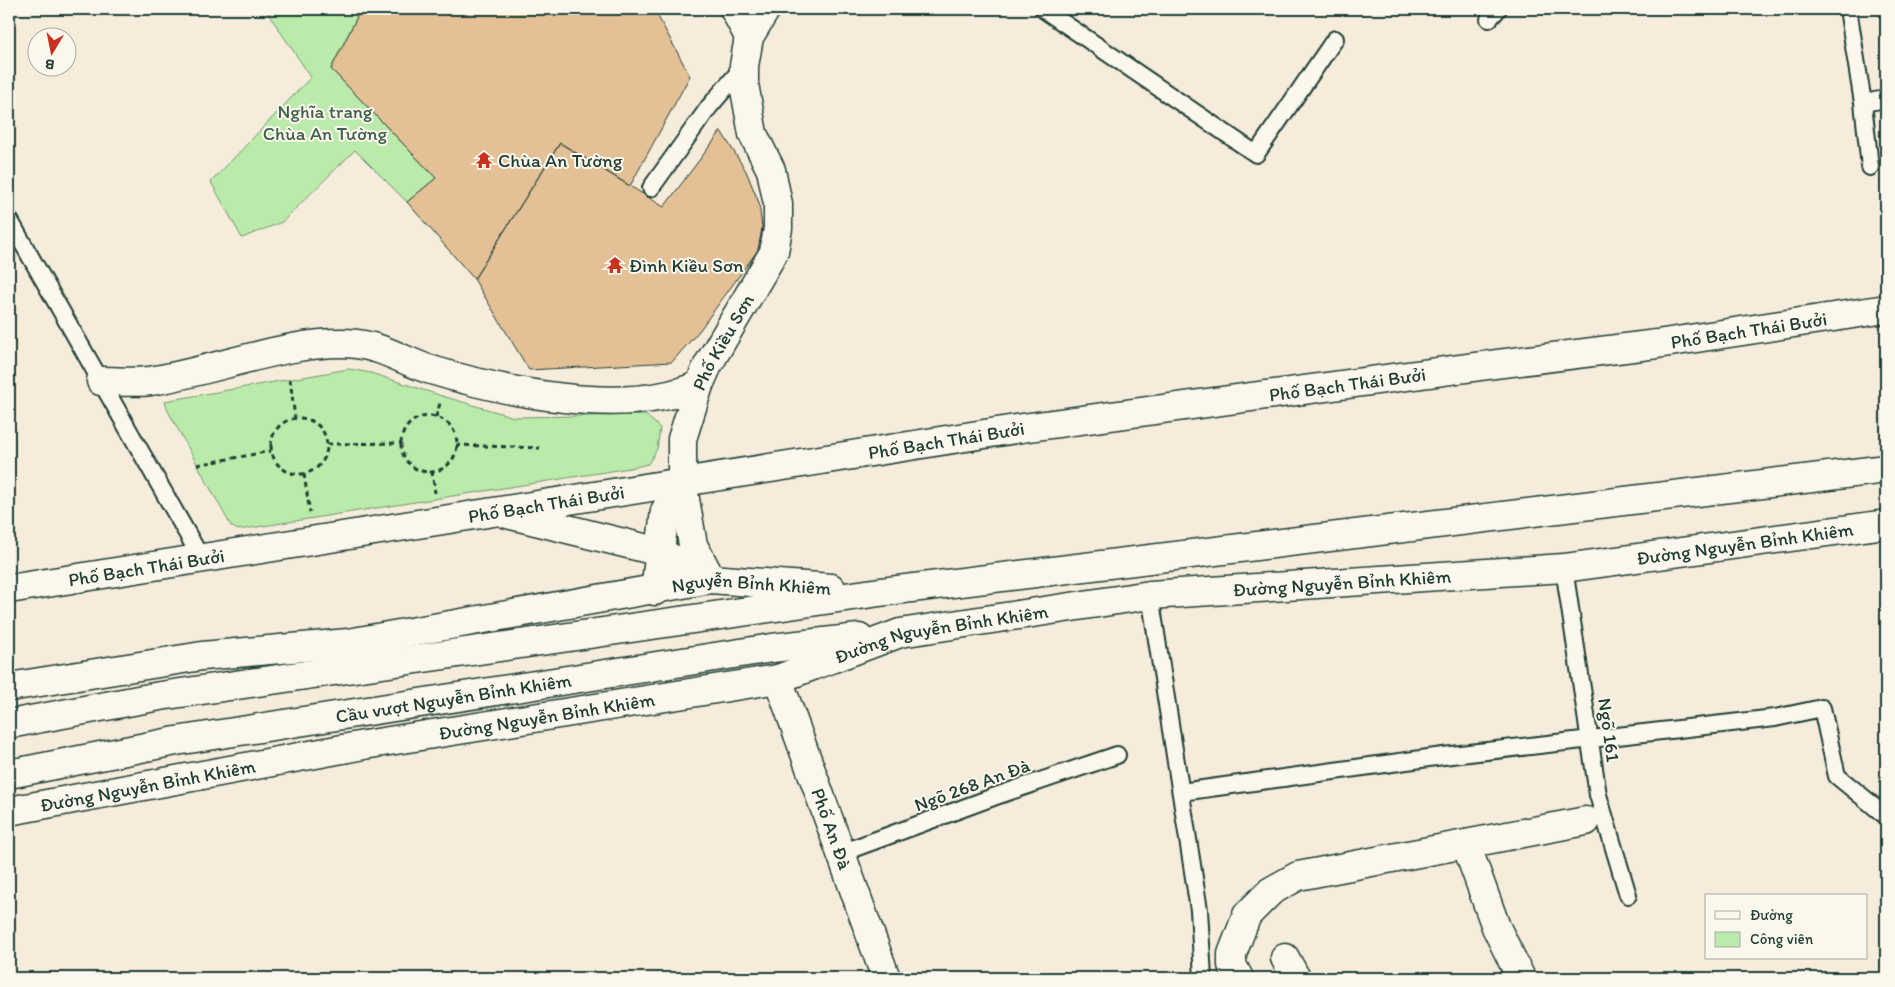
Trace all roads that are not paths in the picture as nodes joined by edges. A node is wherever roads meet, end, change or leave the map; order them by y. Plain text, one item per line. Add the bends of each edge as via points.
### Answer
1 (734, 9) edge
2 (766, 9) edge
3 (1044, 9) edge
4 (1848, 9) edge
5 (749, 37) junction
6 (1336, 38) dead end
7 (744, 66) junction
8 (1886, 99) edge
9 (1863, 103) junction
10 (1870, 167) dead end
11 (651, 188) dead end
12 (9, 220) edge
13 (1886, 309) edge
14 (101, 381) junction
15 (699, 385) junction
16 (1886, 469) edge
17 (682, 482) junction
18 (496, 512) junction
19 (1886, 524) edge
20 (660, 552) junction
21 (201, 558) junction
22 (1564, 568) junction
23 (711, 579) junction
24 (9, 589) edge
25 (654, 590) junction
26 (880, 592) junction
27 (1150, 595) junction
28 (900, 633) junction
29 (778, 679) junction
30 (9, 687) edge
31 (9, 724) edge
32 (1590, 739) junction
33 (1117, 755) dead end
34 (9, 774) edge
35 (1181, 792) junction
36 (14, 806) edge
37 (1886, 816) edge
38 (1586, 821) dead end
39 (1466, 844) junction
40 (841, 853) junction
41 (1628, 895) dead end
42 (886, 978) edge
43 (1203, 978) edge
44 (1239, 978) edge
45 (1521, 978) edge

1 - 5 main road
2 - 5 main road, Phố Kiều Sơn
3 - 6 lane via 1256,154
4 - 9 lane
5 - 7 main road, Phố Kiều Sơn
7 - 11 lane via 709,107
7 - 15 main road, Phố Kiều Sơn via 753,134 771,170 778,204 778,228 774,252 721,340
8 - 9 lane
9 - 10 lane
12 - 14 lane
13 - 17 main road, Phố Bạch Thái Bưởi via 1657,344 1022,428
14 - 15 main road via 148,381 288,350 357,344 386,351 430,369 525,394 583,399 643,399 683,392
14 - 21 lane
15 - 17 main road, Phố Kiều Sơn via 682,440
16 - 26 main road, Đường Nguyễn Bỉnh Khiêm
17 - 18 main road, Phố Bạch Thái Bưởi
17 - 20 main road via 665,511
17 - 23 main road, Phố Kiều Sơn via 693,544
18 - 20 main road
18 - 21 main road, Phố Bạch Thái Bưởi
19 - 22 main road, Đường Nguyễn Bỉnh Khiêm
20 - 23 main road
20 - 25 main road
21 - 24 main road, Phố Bạch Thái Bưởi
22 - 27 main road, Đường Nguyễn Bỉnh Khiêm
22 - 32 lane, Ngõ 161
23 - 25 main road, Nguyễn Bỉnh Khiêm
23 - 26 main road, Nguyễn Bỉnh Khiêm
25 - 30 main road via 348,643 202,656
26 - 31 main road via 160,696
27 - 28 main road, Đường Nguyễn Bỉnh Khiêm
27 - 35 lane
28 - 29 main road, Đường Nguyễn Bỉnh Khiêm
28 - 34 main road, Cầu vượt Nguyễn Bỉnh Khiêm via 772,648 176,741
29 - 36 main road, Đường Nguyễn Bỉnh Khiêm via 364,745
29 - 40 main road, Phố An Đà
32 - 35 lane
32 - 37 lane via 1775,718 1822,708 1837,776
32 - 41 lane, Ngõ 161 via 1598,795
33 - 40 lane, Ngõ 268 An Đà
35 - 43 lane via 1199,910
38 - 39 main road
39 - 44 main road via 1298,876 1278,887 1247,915 1240,929 1232,954 1232,965
39 - 45 main road via 1496,927
40 - 42 main road, Phố An Đà

